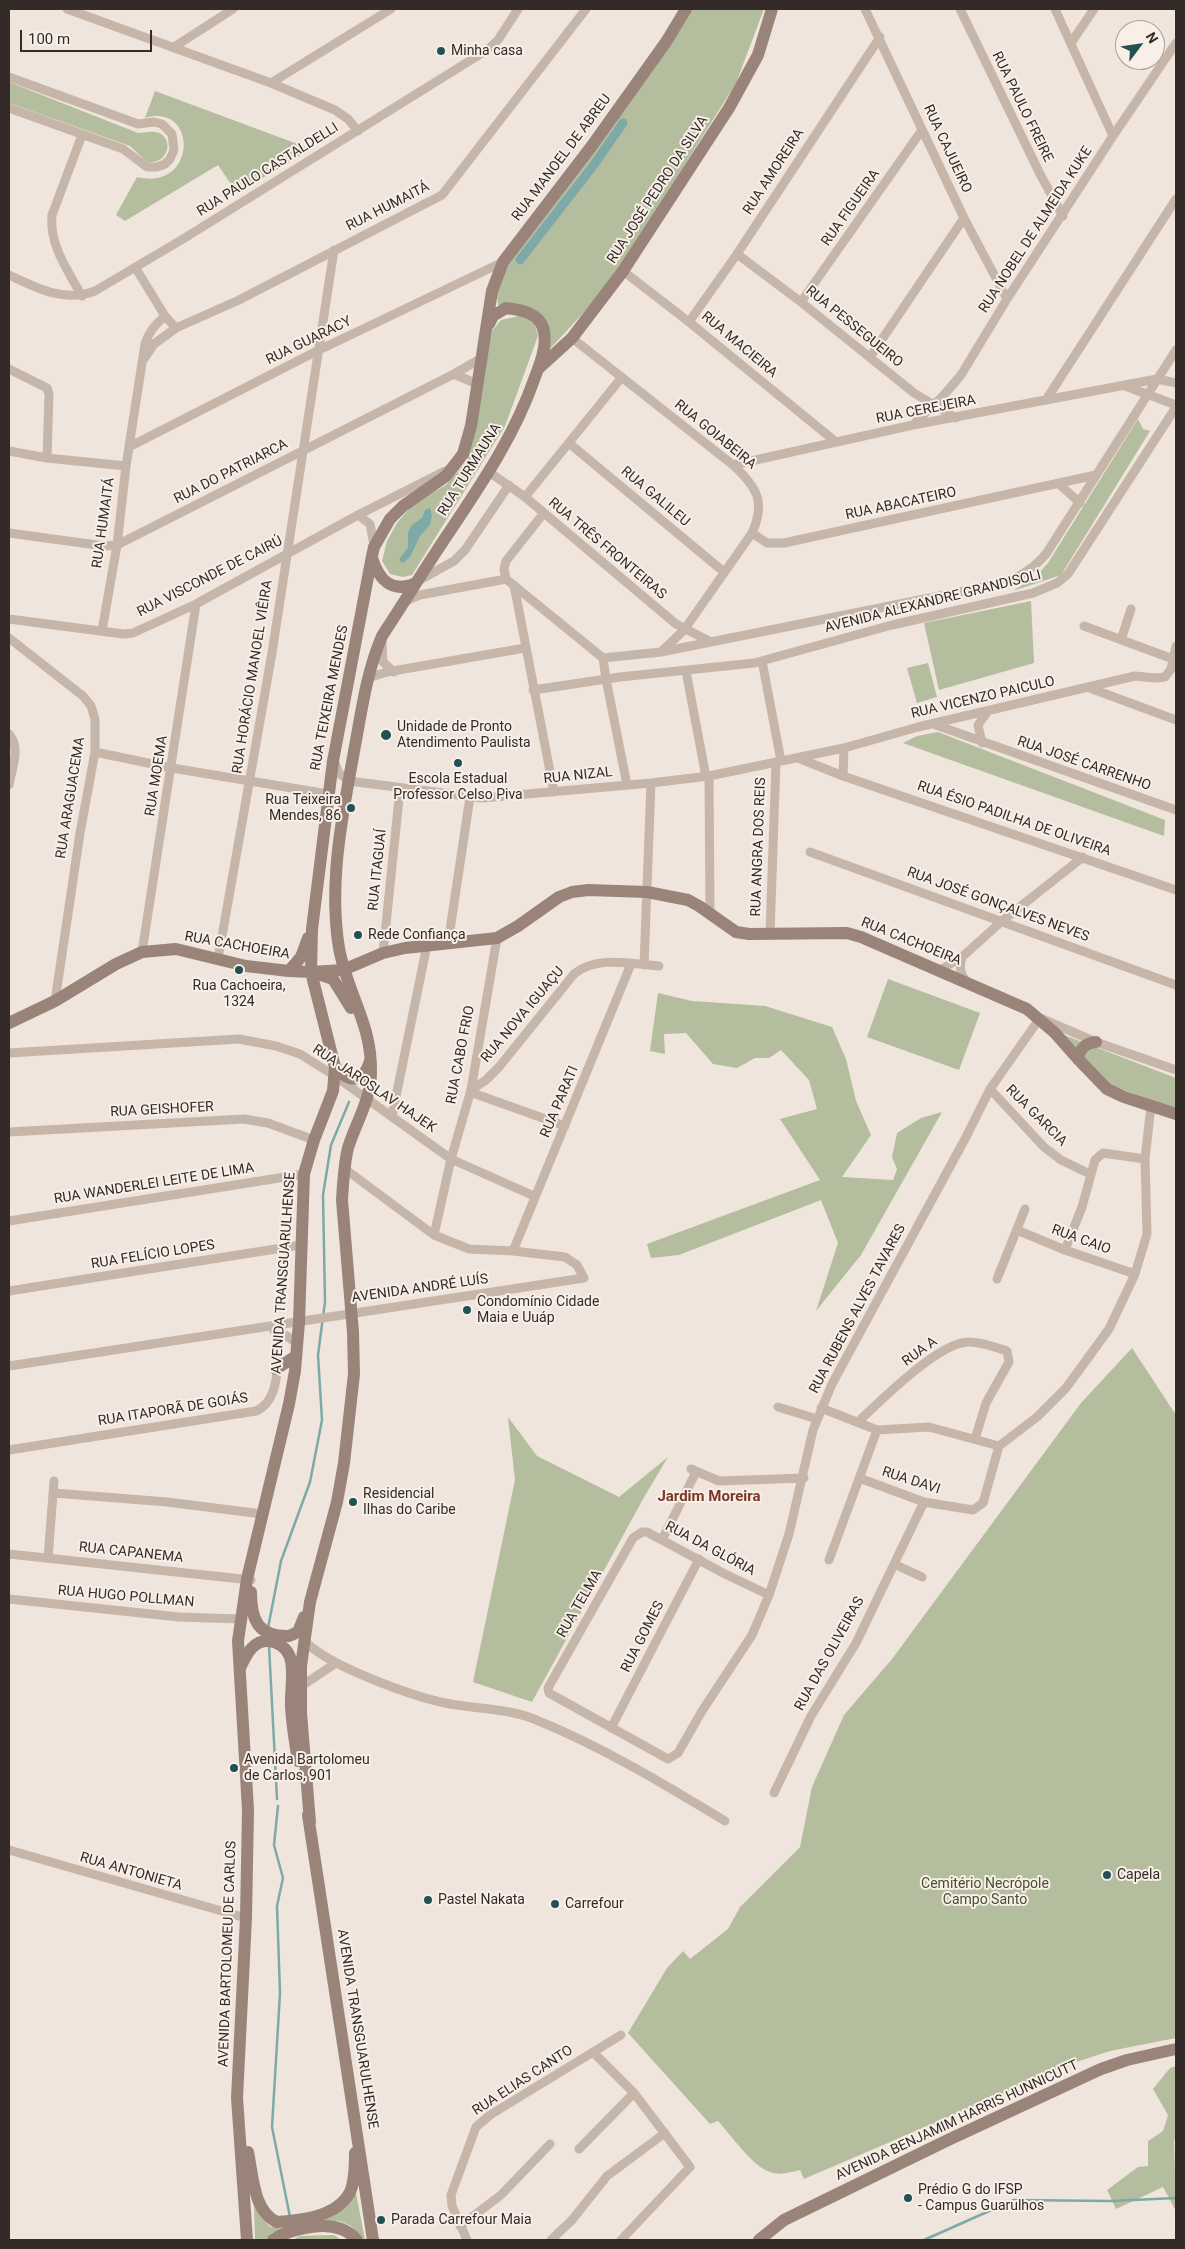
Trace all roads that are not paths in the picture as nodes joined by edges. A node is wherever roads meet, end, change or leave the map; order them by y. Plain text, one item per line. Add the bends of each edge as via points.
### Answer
1 (67, 9) edge
2 (233, 9) edge
3 (391, 9) edge
4 (518, 9) edge
5 (586, 9) edge
6 (686, 9) edge
7 (772, 9) edge
8 (865, 9) edge
9 (960, 9) edge
10 (1055, 9) edge
11 (1094, 9) edge
12 (880, 37) junction
13 (1071, 43) junction
14 (1176, 43) edge
15 (174, 47) junction
16 (9, 77) edge
17 (271, 83) junction
18 (9, 108) edge
19 (922, 130) junction
20 (358, 131) junction
21 (82, 135) junction
22 (1113, 136) junction
23 (1176, 199) edge
24 (1063, 216) junction
25 (964, 218) junction
26 (334, 250) junction
27 (737, 254) junction
28 (502, 262) junction
29 (135, 267) junction
30 (623, 271) junction
31 (9, 275) edge
32 (82, 296) junction
33 (1007, 299) junction
34 (801, 302) junction
35 (165, 316) junction
36 (689, 322) junction
37 (176, 328) junction
38 (484, 335) junction
39 (572, 338) junction
40 (1176, 350) edge
41 (317, 352) junction
42 (870, 356) junction
43 (480, 359) junction
44 (144, 360) junction
45 (9, 368) edge
46 (539, 368) junction
47 (454, 374) junction
48 (622, 377) junction
49 (1157, 379) junction
50 (477, 384) junction
51 (1176, 384) edge
52 (1125, 386) junction
53 (1147, 395) junction
54 (1046, 400) junction
55 (934, 404) junction
56 (1176, 406) edge
57 (956, 418) junction
58 (913, 425) junction
59 (836, 442) junction
60 (570, 444) junction
61 (129, 446) junction
62 (9, 451) edge
63 (303, 452) junction
64 (47, 458) junction
65 (456, 465) junction
66 (733, 465) junction
67 (126, 466) junction
68 (489, 472) junction
69 (1096, 475) junction
70 (1059, 484) junction
71 (509, 485) junction
72 (525, 497) junction
73 (1080, 503) junction
74 (543, 514) junction
75 (358, 515) junction
76 (9, 533) edge
77 (752, 533) junction
78 (117, 545) junction
79 (373, 551) junction
80 (287, 555) junction
81 (724, 572) junction
82 (506, 579) junction
83 (514, 585) junction
84 (413, 592) junction
85 (196, 604) junction
86 (1131, 609) dead end
87 (9, 618) edge
88 (1084, 626) dead end
89 (684, 630) junction
90 (102, 631) junction
91 (382, 636) junction
92 (9, 638) edge
93 (1121, 640) junction
94 (711, 642) junction
95 (1176, 646) edge
96 (525, 648) junction
97 (661, 652) junction
98 (604, 658) junction
99 (1173, 659) junction
100 (762, 661) junction
101 (686, 671) junction
102 (394, 672) junction
103 (368, 678) junction
104 (606, 679) junction
105 (1087, 687) junction
106 (534, 690) junction
107 (988, 711) junction
108 (1176, 720) edge
109 (933, 724) junction
110 (9, 734) edge
111 (982, 743) junction
112 (844, 748) junction
113 (95, 752) junction
114 (798, 758) junction
115 (333, 761) junction
116 (778, 762) junction
117 (172, 768) junction
118 (708, 776) junction
119 (843, 776) junction
120 (249, 781) junction
121 (349, 781) junction
122 (651, 783) junction
123 (9, 785) edge
124 (627, 785) junction
125 (400, 789) junction
126 (554, 792) junction
127 (328, 794) junction
128 (470, 797) junction
129 (1176, 810) edge
130 (810, 852) dead end
131 (1083, 857) junction
132 (1176, 890) edge
133 (647, 892) junction
134 (710, 913) junction
135 (1002, 921) junction
136 (312, 929) junction
137 (770, 934) junction
138 (497, 938) junction
139 (448, 943) junction
140 (426, 946) junction
141 (142, 952) junction
142 (383, 953) junction
143 (962, 957) junction
144 (218, 960) junction
145 (631, 964) junction
146 (644, 965) junction
147 (659, 966) dead end
148 (342, 970) junction
149 (940, 970) junction
150 (289, 971) junction
151 (311, 972) junction
152 (967, 982) junction
153 (1176, 984) edge
154 (55, 1001) junction
155 (1040, 1018) junction
156 (9, 1023) edge
157 (369, 1041) junction
158 (1096, 1042) junction
159 (9, 1053) edge
160 (371, 1059) junction
161 (1078, 1060) junction
162 (1176, 1070) edge
163 (342, 1076) junction
164 (990, 1088) junction
165 (470, 1091) junction
166 (368, 1100) junction
167 (1151, 1106) junction
168 (1176, 1114) edge
169 (392, 1116) junction
170 (565, 1126) junction
171 (9, 1132) edge
172 (314, 1140) junction
173 (451, 1159) junction
174 (1145, 1159) junction
175 (345, 1168) junction
176 (304, 1174) junction
177 (1090, 1174) junction
178 (534, 1196) junction
179 (1025, 1209) dead end
180 (9, 1221) edge
181 (1017, 1230) junction
182 (434, 1236) junction
183 (301, 1245) junction
184 (1065, 1250) junction
185 (513, 1251) junction
186 (1135, 1274) junction
187 (997, 1279) dead end
188 (9, 1291) edge
189 (351, 1313) junction
190 (299, 1322) junction
191 (260, 1327) junction
192 (279, 1332) junction
193 (296, 1350) junction
194 (9, 1366) edge
195 (276, 1369) junction
196 (778, 1407) dead end
197 (821, 1408) junction
198 (817, 1419) junction
199 (858, 1422) junction
200 (877, 1430) junction
201 (975, 1439) junction
202 (999, 1446) junction
203 (9, 1450) edge
204 (804, 1478) junction
205 (859, 1478) junction
206 (54, 1481) dead end
207 (54, 1493) junction
208 (924, 1502) junction
209 (262, 1514) junction
210 (637, 1534) joint
211 (662, 1540) junction
212 (9, 1554) edge
213 (48, 1558) junction
214 (699, 1559) junction
215 (829, 1560) dead end
216 (894, 1564) junction
217 (922, 1577) dead end
218 (249, 1580) junction
219 (769, 1596) junction
220 (9, 1599) edge
221 (310, 1602) junction
222 (240, 1619) junction
223 (304, 1640) junction
224 (336, 1663) junction
225 (240, 1668) junction
226 (300, 1687) junction
227 (611, 1728) junction
228 (774, 1793) dead end
229 (725, 1821) dead end
230 (310, 1822) junction
231 (9, 1850) edge
232 (246, 1918) junction
233 (621, 2036) dead end
234 (1176, 2049) edge
235 (593, 2052) junction
236 (634, 2093) junction
237 (237, 2098) junction
238 (354, 2108) junction
239 (666, 2134) junction
240 (550, 2144) dead end
241 (579, 2149) dead end
242 (460, 2226) junction
243 (248, 2240) edge
244 (273, 2240) edge
245 (356, 2240) edge
246 (373, 2240) edge
247 (467, 2240) edge
248 (551, 2240) edge
249 (621, 2240) edge
250 (759, 2240) edge

1 - 15 street
2 - 15 street
3 - 17 street
4 - 20 street, RUA PAULO CASTALDELLI via 498,40 487,50
5 - 26 street, RUA HUMAITÁ via 442,195
6 - 28 main road, RUA MANOEL DE ABREU via 586,154
7 - 30 main road, RUA JOSÉ PEDRO DA SILVA via 758,55 729,108
8 - 12 street, RUA CAJUEIRO
9 - 24 street, RUA PAULO FREIRE
10 - 13 street
11 - 13 street
12 - 19 street, RUA CAJUEIRO
12 - 27 street, RUA AMOREIRA
13 - 22 street
14 - 22 street, RUA NOBEL DE ALMEIDA KUKE
15 - 17 street
16 - 21 street via 138,124 162,124 172,134 174,150 165,164 147,168 123,149
17 - 20 street via 335,110
18 - 21 street
19 - 25 street, RUA CAJUEIRO
19 - 34 street, RUA FIGUEIRA
20 - 29 street, RUA PAULO CASTALDELLI
21 - 32 street via 52,215 50,229
22 - 24 street, RUA NOBEL DE ALMEIDA KUKE
23 - 54 street
24 - 33 street, RUA NOBEL DE ALMEIDA KUKE
25 - 33 street, RUA CAJUEIRO
25 - 42 street
26 - 37 street, RUA HUMAITÁ via 239,300
26 - 41 street, RUA HORÁCIO MANOEL VIÊIRA
27 - 34 street, RUA PESSEGUEIRO
27 - 36 street, RUA AMOREIRA
28 - 38 main road, RUA MANOEL DE ABREU via 492,291
28 - 41 street, RUA GUARACY
29 - 32 street, RUA PAULO CASTALDELLI
29 - 35 street
30 - 36 street, RUA MACIEIRA
30 - 39 main road, RUA JOSÉ PEDRO DA SILVA
31 - 32 street via 51,293
33 - 55 street, RUA NOBEL DE ALMEIDA KUKE via 961,376
34 - 42 street, RUA PESSEGUEIRO
35 - 37 street
35 - 44 street, RUA HUMAITÁ via 147,335
36 - 59 street, RUA MACIEIRA
37 - 44 street, RUA HUMAITÁ via 154,344
38 - 43 main road
38 - 46 main road, RUA TURMAUNA via 499,311 506,308 532,313 544,332
39 - 46 main road, RUA JOSÉ PEDRO DA SILVA
39 - 48 street, RUA GOIABEIRA
40 - 49 street, AVENIDA ALEXANDRE GRANDISOLI
41 - 61 street, RUA GUARACY
41 - 63 street, RUA HORÁCIO MANOEL VIÊIRA
42 - 55 street, RUA PESSEGUEIRO via 914,393
43 - 47 street, RUA DO PATRIARCA
43 - 50 main road
44 - 61 street, RUA HUMAITÁ
45 - 64 street via 47,388
46 - 68 main road, RUA TURMAUNA via 516,427
47 - 50 street
47 - 63 street, RUA DO PATRIARCA
48 - 60 street
48 - 66 street, RUA GOIABEIRA
49 - 51 street
49 - 52 street, RUA CEREJEIRA
49 - 53 street, AVENIDA ALEXANDRE GRANDISOLI
50 - 65 main road via 468,442
52 - 53 street
52 - 54 street, RUA CEREJEIRA
53 - 56 street, AVENIDA ALEXANDRE GRANDISOLI
53 - 69 street, AVENIDA ALEXANDRE GRANDISOLI
54 - 57 street, RUA CEREJEIRA
55 - 57 street, RUA PESSEGUEIRO
55 - 58 street, RUA NOBEL DE ALMEIDA KUKE
56 - 100 street, AVENIDA ALEXANDRE GRANDISOLI via 1068,574 1057,584 1033,593 892,625
57 - 58 street, RUA CEREJEIRA
58 - 59 street, RUA CEREJEIRA
59 - 66 street, RUA CEREJEIRA
60 - 72 street
60 - 81 street, RUA GALILEU
61 - 67 street, RUA HUMAITÁ
62 - 64 street
63 - 78 street, RUA DO PATRIARCA
63 - 80 street, RUA HORÁCIO MANOEL VIÊIRA
64 - 67 street
65 - 75 street, RUA VISCONDE DE CAIRÚ
65 - 79 main road, RUA TEIXEIRA MENDES via 390,519
66 - 77 street, RUA GOIABEIRA via 748,479 760,505 759,518
67 - 78 street, RUA HUMAITÁ
68 - 71 street, RUA TRÊS FRONTEIRAS
68 - 84 main road, RUA TURMAUNA
69 - 70 street, RUA ABACATEIRO
69 - 73 street, AVENIDA ALEXANDRE GRANDISOLI
70 - 73 street
70 - 77 street, RUA ABACATEIRO via 784,543 768,543
71 - 72 street, RUA TRÊS FRONTEIRAS
71 - 84 street, RUA TURMAUNA via 465,550
72 - 74 street, RUA TRÊS FRONTEIRAS
73 - 94 street, AVENIDA ALEXANDRE GRANDISOLI via 1042,559 1013,580
74 - 82 street via 506,561
74 - 89 street, RUA TRÊS FRONTEIRAS
75 - 79 street via 370,524
75 - 80 street, RUA VISCONDE DE CAIRÚ
76 - 78 street, RUA DO PATRIARCA
77 - 81 street, RUA GOIABEIRA
78 - 90 street, RUA HUMAITÁ
79 - 84 main road via 377,572 388,584
79 - 115 main road, RUA TEIXEIRA MENDES
80 - 85 street, RUA VISCONDE DE CAIRÚ
80 - 120 street, RUA HORÁCIO MANOEL VIÊIRA
81 - 89 street, RUA GOIABEIRA
82 - 83 street
82 - 84 street
83 - 96 street
83 - 98 street
84 - 91 main road, RUA TURMAUNA
85 - 90 street, RUA VISCONDE DE CAIRÚ via 133,633
85 - 117 street, RUA MOEMA
86 - 93 street
87 - 90 street, RUA VISCONDE DE CAIRÚ
88 - 93 street
89 - 94 street, RUA TRÊS FRONTEIRAS
89 - 97 street, RUA GOIABEIRA
91 - 102 street via 383,662
91 - 103 main road, RUA TURMAUNA
92 - 113 street, RUA ARAGUACEMA via 83,696 91,706 95,719
93 - 99 street
94 - 97 street, AVENIDA ALEXANDRE GRANDISOLI
95 - 99 street, RUA VICENZO PAICULO
96 - 102 street
96 - 106 street
97 - 98 street, AVENIDA ALEXANDRE GRANDISOLI
98 - 104 street
99 - 105 street, RUA VICENZO PAICULO via 1165,677 1134,676
100 - 101 street, AVENIDA ALEXANDRE GRANDISOLI
100 - 116 street, RUA ANGRA DOS REIS
101 - 104 street, AVENIDA ALEXANDRE GRANDISOLI
101 - 118 street
102 - 103 street
103 - 121 main road
104 - 106 street, AVENIDA ALEXANDRE GRANDISOLI
104 - 124 street
105 - 107 street, RUA VICENZO PAICULO
105 - 108 street
106 - 126 street
107 - 109 street, RUA VICENZO PAICULO
107 - 111 street via 978,725
109 - 111 street, RUA JOSÉ CARRENHO
109 - 112 street, RUA VICENZO PAICULO
110 - 123 street via 16,753
111 - 129 street, RUA JOSÉ CARRENHO
112 - 114 street, RUA VICENZO PAICULO
112 - 119 street
113 - 117 street
113 - 154 street, RUA ARAGUACEMA
114 - 116 street, RUA VICENZO PAICULO
114 - 119 street, RUA ÉSIO PADILHA DE OLIVEIRA
115 - 121 street via 338,773
115 - 127 main road, RUA TEIXEIRA MENDES
116 - 118 street, RUA NIZAL
116 - 137 street, RUA ANGRA DOS REIS
117 - 120 street
117 - 141 street, RUA MOEMA
118 - 122 street, RUA NIZAL
118 - 134 street
119 - 131 street, RUA ÉSIO PADILHA DE OLIVEIRA
120 - 127 street
120 - 144 street, RUA HORÁCIO MANOEL VIÊIRA
121 - 125 street, RUA NIZAL
121 - 148 main road via 335,889 335,924
122 - 124 street, RUA NIZAL
122 - 133 street
124 - 126 street, RUA NIZAL
125 - 128 street, RUA NIZAL
125 - 142 street, RUA ITAGUAÍ
126 - 128 street, RUA NIZAL via 498,798
127 - 136 main road, RUA TEIXEIRA MENDES
128 - 139 street
130 - 135 street, RUA JOSÉ GONÇALVES NEVES
131 - 132 street, RUA ÉSIO PADILHA DE OLIVEIRA
131 - 135 street
133 - 134 main road, RUA CACHOEIRA via 688,900
133 - 138 main road, RUA CACHOEIRA via 572,892 559,897
133 - 146 street
134 - 137 main road, RUA CACHOEIRA via 736,932
135 - 143 street
135 - 153 street, RUA JOSÉ GONÇALVES NEVES
136 - 150 main road via 301,957
136 - 151 main road, RUA TEIXEIRA MENDES
137 - 149 main road, RUA CACHOEIRA via 847,933
138 - 139 main road, RUA CACHOEIRA
138 - 165 street, RUA CABO FRIO
139 - 140 main road, RUA CACHOEIRA
140 - 142 main road, RUA CACHOEIRA
140 - 169 street
141 - 144 main road, RUA CACHOEIRA via 176,949
141 - 154 main road, RUA CACHOEIRA
142 - 148 main road, RUA CACHOEIRA
143 - 149 street
143 - 152 street via 960,970
144 - 150 main road, RUA CACHOEIRA
145 - 146 street, RUA NOVA IGUAÇU
145 - 165 street, RUA NOVA IGUAÇU via 600,962 582,967 499,1067
145 - 170 street, RUA PARATI
146 - 147 street, RUA NOVA IGUAÇU
148 - 151 main road, RUA CACHOEIRA
148 - 157 main road via 360,1010
149 - 152 main road, RUA CACHOEIRA
150 - 151 main road, RUA CACHOEIRA
151 - 157 main road via 328,977 336,984
151 - 163 main road, AVENIDA TRANSGUARULHENSE
152 - 155 main road, RUA CACHOEIRA
154 - 156 main road, RUA CACHOEIRA
155 - 158 street
155 - 161 main road, RUA CACHOEIRA
155 - 164 street, RUA RUBENS ALVES TAVARES
157 - 160 main road
158 - 161 main road via 1082,1048
158 - 162 street
159 - 163 street, RUA JAROSLAV HAJEK via 239,1039 300,1054
160 - 163 main road via 362,1076
160 - 166 main road
161 - 167 main road, RUA CACHOEIRA via 1107,1089
163 - 166 street, RUA JAROSLAV HAJEK
163 - 172 main road, AVENIDA TRANSGUARULHENSE
164 - 177 street, RUA GARCIA via 1044,1147 1061,1160
164 - 197 street, RUA RUBENS ALVES TAVARES
165 - 170 street
165 - 173 street, RUA CABO FRIO
166 - 169 street, RUA JAROSLAV HAJEK
166 - 175 main road via 348,1148
167 - 168 main road, RUA CACHOEIRA
167 - 174 street
169 - 173 street, RUA JAROSLAV HAJEK
170 - 178 street, RUA PARATI
171 - 172 street, RUA GEISHOFER via 244,1119 268,1123
172 - 176 main road, AVENIDA TRANSGUARULHENSE
173 - 178 street, RUA JAROSLAV HAJEK
173 - 182 street, RUA CABO FRIO
174 - 177 street via 1103,1153 1095,1160
174 - 186 street via 1147,1234
175 - 182 street
175 - 189 main road via 342,1200
176 - 180 street, RUA WANDERLEI LEITE DE LIMA
176 - 183 main road, AVENIDA TRANSGUARULHENSE
177 - 184 street via 1080,1215
178 - 185 street, RUA PARATI
179 - 181 street
181 - 184 street, RUA CAIO
181 - 187 street
182 - 185 street via 469,1249
183 - 188 street, RUA FELÍCIO LOPES
183 - 190 main road, AVENIDA TRANSGUARULHENSE
184 - 186 street, RUA CAIO
185 - 189 street, AVENIDA ANDRÉ LUÍS via 565,1257 577,1265 584,1278 449,1303
186 - 202 street via 1105,1336 1066,1388 1037,1417
189 - 190 street, AVENIDA ANDRÉ LUÍS
189 - 221 main road via 354,1374 345,1460
190 - 191 street, AVENIDA ANDRÉ LUÍS
190 - 193 main road, AVENIDA TRANSGUARULHENSE
191 - 192 street, AVENIDA ANDRÉ LUÍS
191 - 194 street, AVENIDA ANDRÉ LUÍS
192 - 193 street, AVENIDA ANDRÉ LUÍS
192 - 195 street, RUA ITAPORÃ DE GOIÁS
193 - 195 main road
193 - 209 main road, AVENIDA TRANSGUARULHENSE via 289,1404
195 - 203 street, RUA ITAPORÃ DE GOIÁS via 270,1400 256,1411
196 - 198 street
197 - 198 street, RUA RUBENS ALVES TAVARES
197 - 199 street
198 - 204 street, RUA RUBENS ALVES TAVARES
199 - 200 street
199 - 201 street, RUA A via 933,1358 953,1346 970,1342 1004,1350 1009,1356 1009,1362 986,1403
200 - 201 street via 929,1427
200 - 205 street
201 - 202 street
202 - 208 street, RUA DAVI via 983,1503 977,1509 962,1510
204 - 211 street via 719,1482 693,1470
204 - 219 street, RUA RUBENS ALVES TAVARES
205 - 208 street, RUA DAVI
205 - 215 street
206 - 207 street
207 - 209 street
207 - 213 street
208 - 216 street, RUA DAS OLIVEIRAS
209 - 218 main road, AVENIDA TRANSGUARULHENSE
210 - 211 street, RUA DA GLÓRIA via 647,1532
210 - 227 street, RUA TELMA via 548,1688 550,1694
211 - 214 street, RUA DA GLÓRIA
212 - 213 street, RUA CAPANEMA
213 - 218 street, RUA CAPANEMA
214 - 219 street, RUA DA GLÓRIA
214 - 227 street, RUA GOMES
216 - 217 street
216 - 228 street, RUA DAS OLIVEIRAS via 856,1643 811,1716
218 - 221 main road via 251,1611 254,1621 264,1631 283,1636 294,1634 301,1627
218 - 222 main road
219 - 227 street, RUA RUBENS ALVES TAVARES via 752,1635 678,1753 668,1759
220 - 222 street, RUA HUGO POLLMAN via 179,1617
221 - 223 main road
222 - 225 main road
223 - 224 street
223 - 226 main road
224 - 226 street
224 - 229 street via 419,1696 446,1703 510,1711 532,1718 599,1748
225 - 230 main road via 251,1648 263,1642 281,1646 290,1656 294,1735
225 - 232 main road, AVENIDA BARTOLOMEU DE CARLOS via 248,1810
226 - 230 main road
230 - 238 main road, AVENIDA TRANSGUARULHENSE
231 - 232 street, RUA ANTONIETA
232 - 237 main road, AVENIDA BARTOLOMEU DE CARLOS
233 - 235 street, RUA ELIAS CANTO
234 - 250 main road, AVENIDA BENJAMIM HARRIS HUNNICUTT via 1102,2069 784,2220
235 - 236 street
235 - 242 street, RUA ELIAS CANTO via 476,2127 451,2195
236 - 239 street
236 - 241 street
237 - 238 main road via 258,2199 264,2214 277,2222 315,2217 343,2202 350,2192 355,2155
237 - 243 main road, AVENIDA BARTOLOMEU DE CARLOS
238 - 246 main road, AVENIDA TRANSGUARULHENSE
239 - 248 street via 607,2176 572,2220
239 - 249 street via 690,2167
240 - 242 street via 501,2195
242 - 247 street
244 - 245 main road via 287,2233 327,2226 342,2229

